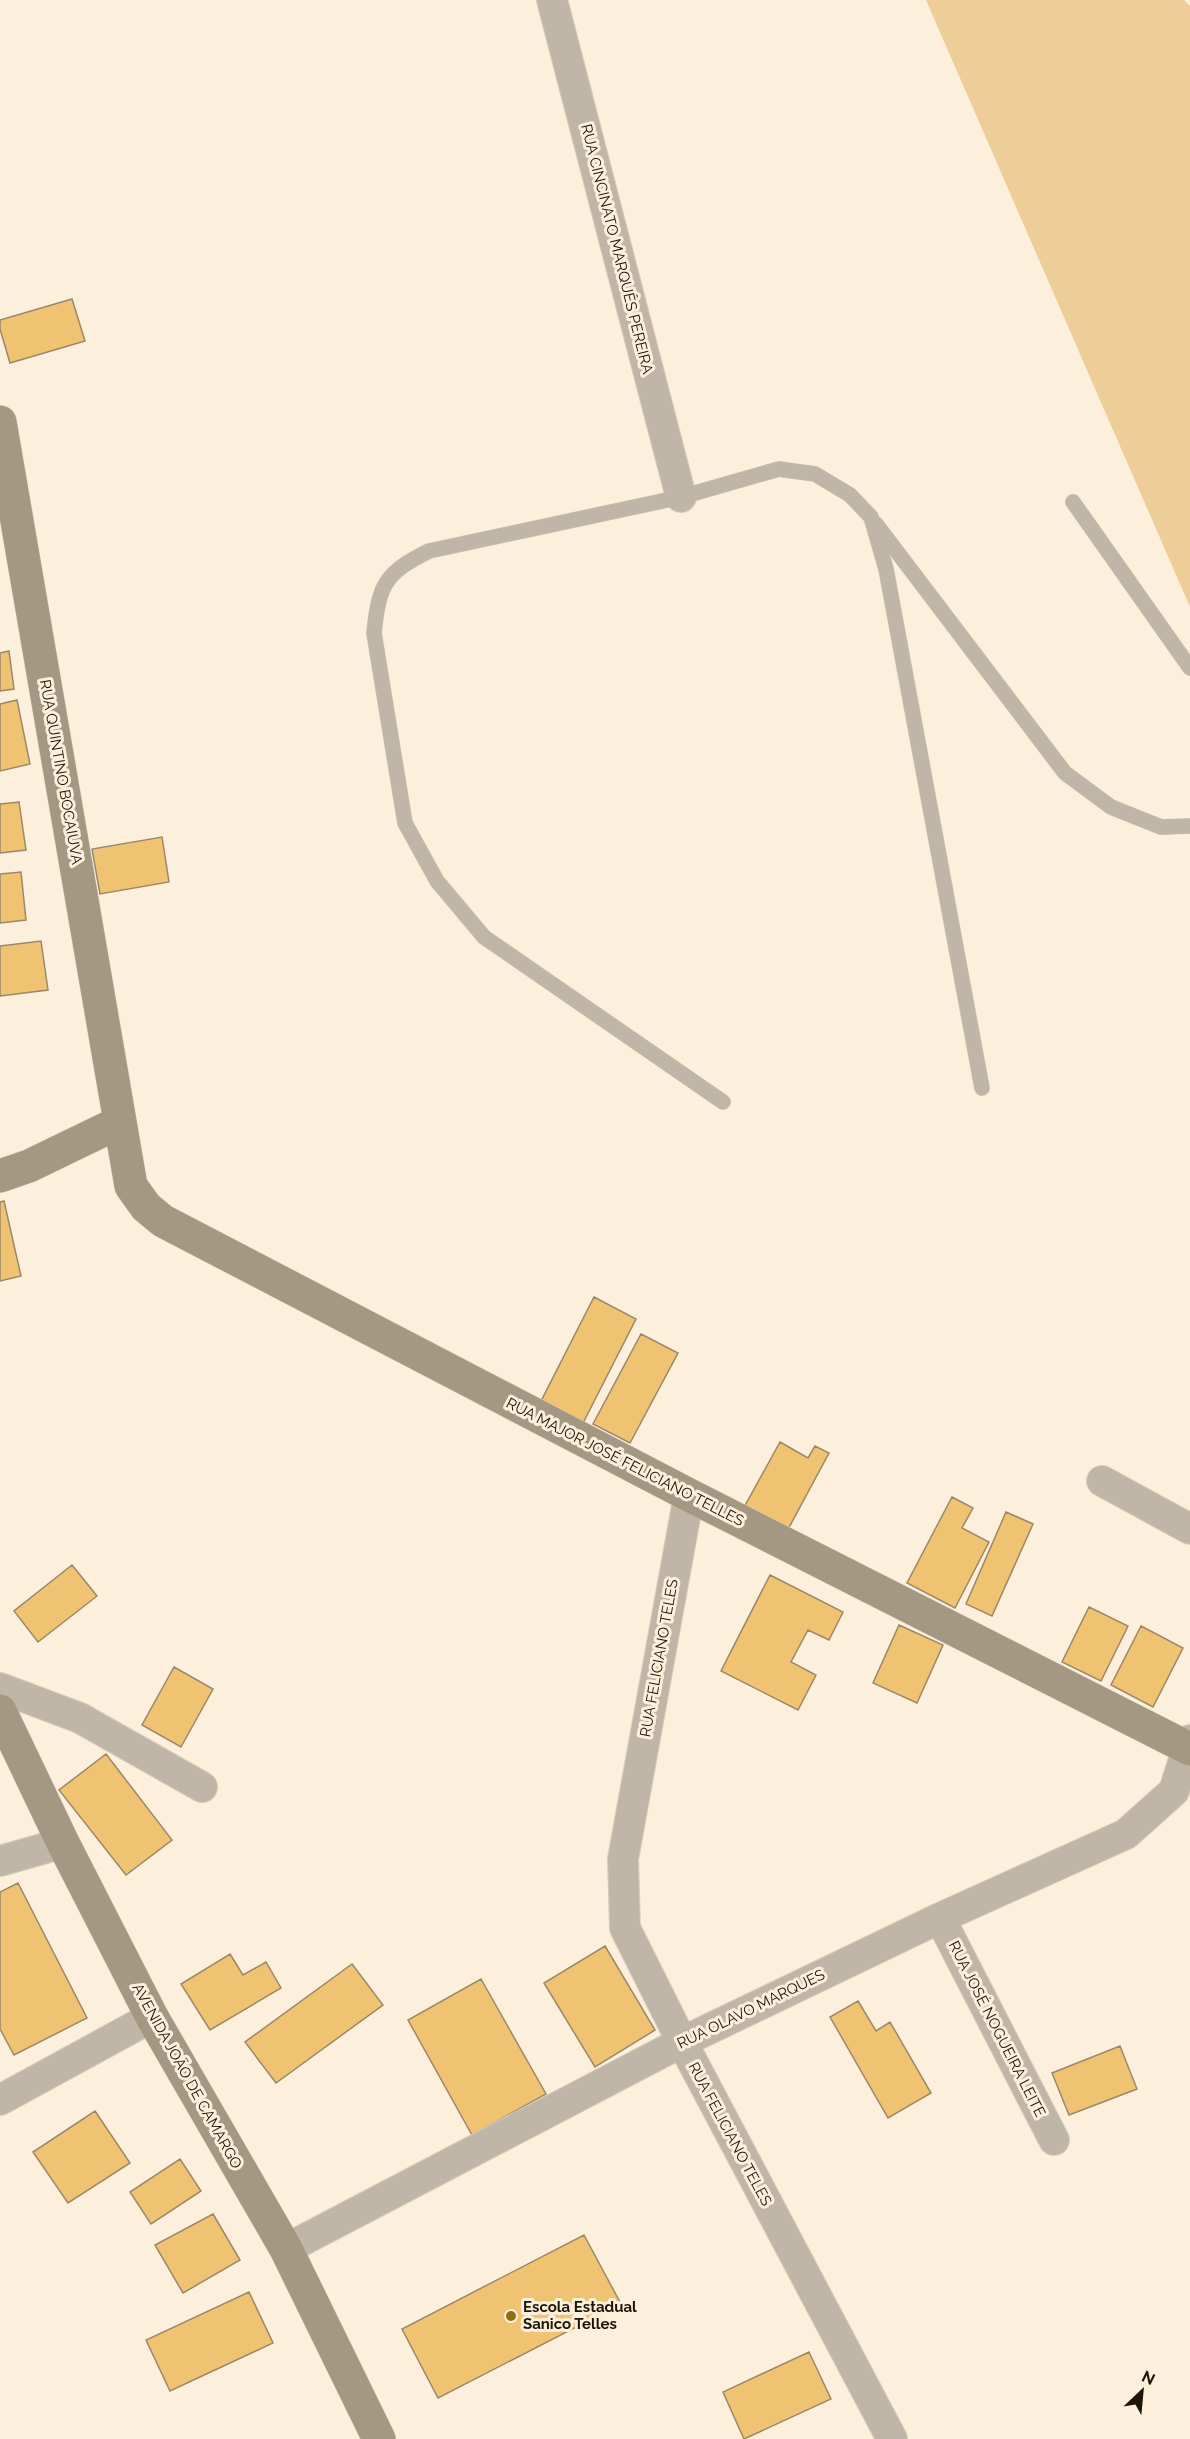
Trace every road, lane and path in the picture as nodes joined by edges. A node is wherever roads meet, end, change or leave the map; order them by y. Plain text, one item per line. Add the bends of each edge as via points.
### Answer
1 (552, 0) edge
2 (0, 422) edge
3 (681, 497) junction
4 (1073, 502) dead end
5 (871, 517) junction
6 (1190, 668) edge
7 (1190, 826) edge
8 (982, 1088) dead end
9 (723, 1102) dead end
10 (120, 1122) junction
11 (0, 1176) edge
12 (1102, 1482) dead end
13 (689, 1496) junction
14 (1190, 1529) edge
15 (0, 1688) edge
16 (0, 1711) edge
17 (1189, 1745) edge
18 (202, 1787) dead end
19 (63, 1843) junction
20 (0, 1861) edge
21 (940, 1918) junction
22 (152, 2017) junction
23 (682, 2042) junction
24 (0, 2100) edge
25 (1054, 2140) dead end
26 (286, 2249) junction
27 (379, 2439) edge
28 (892, 2439) edge

1 - 3 street, RUA CINCINATO MARQUÊS PEREIRA
2 - 10 main road, RUA QUINTINO BOCAIUVA
3 - 5 lane via 779,469 815,474 850,495
3 - 9 lane via 429,551 402,564 385,582 377,606 375,633 405,824 437,881 484,937
4 - 6 lane
5 - 7 lane via 1065,773 1111,807 1161,827
5 - 8 lane via 886,569
10 - 11 main road
10 - 13 main road, RUA MAJOR JOSÉ FELICIANO TELLES via 131,1186 146,1208 163,1221
12 - 14 street
13 - 17 main road, RUA MAJOR JOSÉ FELICIANO TELLES
13 - 23 street, RUA FELICIANO TELES via 623,1859 625,1928
15 - 18 street via 80,1718
16 - 19 main road, AVENIDA JOÃO DE CAMARGO
17 - 21 street, RUA OLAVO MARQUES via 1174,1791 1126,1834
19 - 20 street
19 - 22 main road, AVENIDA JOÃO DE CAMARGO
21 - 23 street, RUA OLAVO MARQUES
21 - 25 street, RUA JOSÉ NOGUEIRA LEITE
22 - 24 street
22 - 26 main road, AVENIDA JOÃO DE CAMARGO
23 - 26 street, RUA OLAVO MARQUES
23 - 28 street, RUA FELICIANO TELES
26 - 27 main road, AVENIDA JOÃO DE CAMARGO

